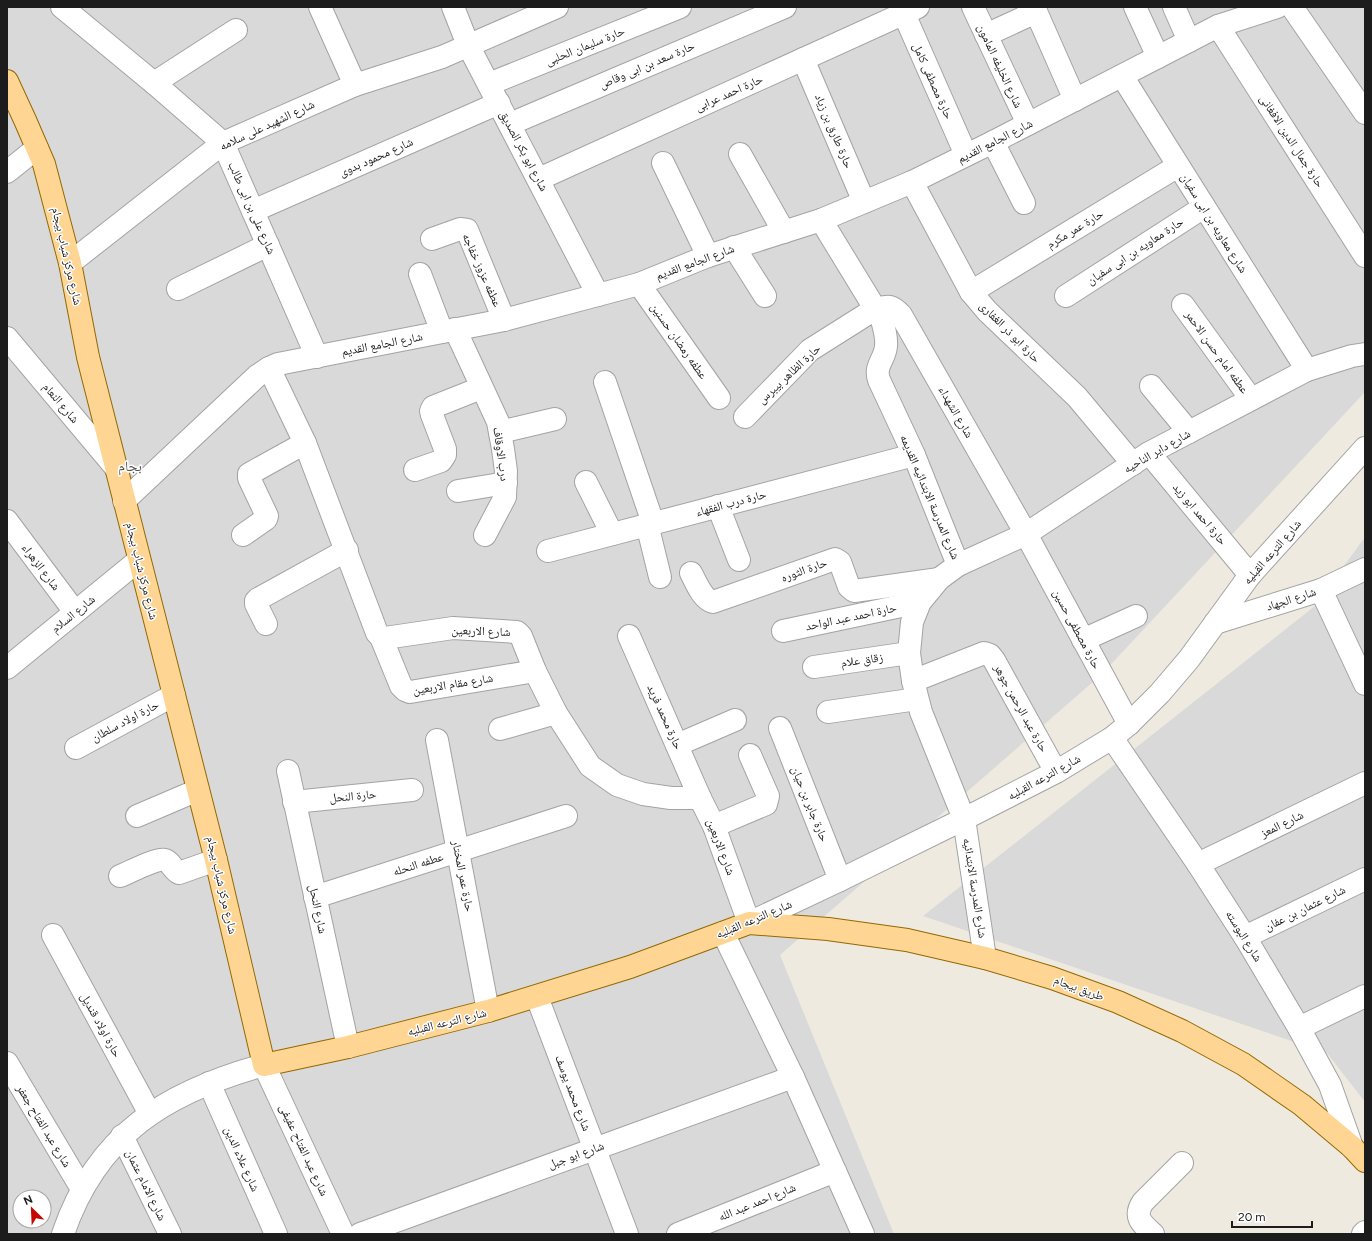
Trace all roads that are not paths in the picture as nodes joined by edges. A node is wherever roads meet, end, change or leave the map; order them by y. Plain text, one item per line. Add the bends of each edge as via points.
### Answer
1 (320, 7) edge
2 (453, 7) edge
3 (557, 7) edge
4 (680, 7) edge
5 (784, 7) edge
6 (973, 7) edge
7 (1135, 7) edge
8 (1174, 7) edge
9 (1276, 7) edge
10 (1292, 7) edge
11 (67, 8) edge
12 (908, 9) edge
13 (1035, 10) edge
14 (1218, 26) junction
15 (236, 30) dead end
16 (986, 35) junction
17 (1189, 41) junction
18 (468, 45) junction
19 (1158, 57) junction
20 (803, 59) junction
21 (1122, 76) junction
22 (7, 81) edge
23 (154, 83) junction
24 (355, 85) junction
25 (494, 93) junction
26 (1075, 100) junction
27 (1365, 113) edge
28 (510, 124) junction
29 (1028, 124) junction
30 (993, 142) junction
31 (223, 143) junction
32 (37, 148) junction
33 (740, 154) dead end
34 (966, 155) junction
35 (663, 163) dead end
36 (1178, 166) junction
37 (7, 172) edge
38 (539, 179) junction
39 (912, 182) junction
40 (864, 202) junction
41 (1024, 203) dead end
42 (1204, 207) junction
43 (253, 211) junction
44 (821, 220) junction
45 (784, 232) junction
46 (432, 239) dead end
47 (268, 245) junction
48 (734, 247) junction
49 (708, 256) junction
50 (1365, 256) edge
51 (70, 263) junction
52 (420, 274) dead end
53 (639, 284) junction
54 (178, 290) dead end
55 (971, 292) junction
56 (598, 295) junction
57 (765, 296) dead end
58 (1066, 296) dead end
59 (1183, 305) dead end
60 (875, 308) junction
61 (504, 320) junction
62 (449, 330) junction
63 (7, 338) edge
64 (1365, 354) edge
65 (317, 357) junction
66 (269, 368) junction
67 (1307, 370) junction
68 (605, 382) dead end
69 (1151, 386) dead end
70 (481, 388) junction
71 (719, 398) dead end
72 (1251, 399) junction
73 (745, 417) dead end
74 (555, 419) dead end
75 (500, 432) junction
76 (1189, 432) junction
77 (305, 443) junction
78 (1365, 448) edge
79 (914, 455) junction
80 (1141, 458) junction
81 (116, 468) junction
82 (415, 470) dead end
83 (506, 482) junction
84 (586, 482) dead end
85 (458, 491) dead end
86 (124, 501) junction
87 (718, 506) junction
88 (7, 522) edge
89 (650, 524) junction
90 (612, 534) junction
91 (1026, 534) junction
92 (243, 535) dead end
93 (484, 535) dead end
94 (347, 550) junction
95 (548, 551) dead end
96 (140, 560) junction
97 (739, 560) dead end
98 (958, 565) junction
99 (1365, 569) edge
100 (691, 573) dead end
101 (1250, 575) junction
102 (660, 577) dead end
103 (939, 579) junction
104 (1321, 590) junction
105 (920, 602) junction
106 (75, 612) junction
107 (1136, 616) dead end
108 (1215, 623) junction
109 (266, 624) dead end
110 (783, 631) dead end
111 (629, 636) dead end
112 (382, 637) junction
113 (1083, 640) junction
114 (909, 653) junction
115 (814, 667) dead end
116 (7, 668) edge
117 (535, 671) junction
118 (1363, 676) edge
119 (915, 690) junction
120 (174, 695) junction
121 (828, 712) dead end
122 (556, 713) junction
123 (735, 720) dead end
124 (1129, 724) junction
125 (780, 728) dead end
126 (500, 730) dead end
127 (1112, 738) junction
128 (437, 740) dead end
129 (677, 745) junction
130 (76, 748) dead end
131 (750, 755) dead end
132 (288, 771) dead end
133 (1056, 772) junction
134 (1365, 784) edge
135 (198, 790) junction
136 (412, 790) dead end
137 (700, 798) junction
138 (294, 802) junction
139 (138, 816) dead end
140 (566, 816) dead end
141 (964, 819) junction
142 (714, 826) junction
143 (458, 851) junction
144 (216, 860) junction
145 (1198, 864) junction
146 (120, 876) dead end
147 (1365, 879) edge
148 (840, 880) junction
149 (315, 897) junction
150 (749, 923) junction
151 (723, 933) junction
152 (53, 935) dead end
153 (1245, 937) junction
154 (985, 958) junction
155 (1365, 996) edge
156 (537, 997) junction
157 (488, 1012) junction
158 (1299, 1028) junction
159 (348, 1047) junction
160 (7, 1063) edge
161 (264, 1065) junction
162 (793, 1077) junction
163 (209, 1083) junction
164 (150, 1114) junction
165 (122, 1136) junction
166 (594, 1149) junction
167 (1358, 1154) edge
168 (1182, 1163) dead end
169 (835, 1171) junction
170 (82, 1188) junction
171 (63, 1234) edge
172 (170, 1234) edge
173 (276, 1234) edge
174 (343, 1234) edge
175 (360, 1234) edge
176 (627, 1234) edge
177 (678, 1234) edge
178 (863, 1234) edge
179 (1153, 1234) edge

1 - 24 street
2 - 18 street, شارع ابو بكر الصديق
3 - 18 street, شارع الشهيد على سلامه
4 - 25 street, حارة سليمان الحلبى
5 - 28 street, حارة سعد بن ابى وقاص
6 - 16 street, شارع الخليفه المامون
7 - 19 street
8 - 17 street
9 - 14 street, شارع الجامع القديم
10 - 27 street
11 - 23 street, شارع على بن ابى طالب
12 - 20 street, حارة احمد عرابى
12 - 34 street, حارة مصطفى كامل
13 - 16 street
13 - 26 street
14 - 17 street, شارع الجامع القديم
14 - 50 street, حارة جمال الدين الافغانى
15 - 23 street
16 - 29 street, شارع الخليفه المامون
17 - 19 street, شارع الجامع القديم
18 - 24 street, شارع الشهيد على سلامه via 442,57
18 - 25 street, شارع ابو بكر الصديق
19 - 21 street, شارع الجامع القديم
20 - 38 street, حارة احمد عرابى
20 - 40 street, حارة طارق بن زياد
21 - 26 street, شارع الجامع القديم
21 - 36 street, شارع معاويه بن ابى سفيان
22 - 32 main road, شارع مركز شباب بيجام
23 - 31 street, شارع على بن ابى طالب
24 - 31 street, شارع الشهيد على سلامه
25 - 28 street, شارع ابو بكر الصديق
25 - 43 street, شارع محمود بدوى
26 - 29 street, شارع الجامع القديم
28 - 38 street, شارع ابو بكر الصديق
29 - 30 street, شارع الجامع القديم
30 - 34 street, شارع الجامع القديم
30 - 41 street
31 - 43 street, شارع على بن ابى طالب
31 - 51 street, شارع الشهيد على سلامه
32 - 37 street
32 - 51 main road, شارع مركز شباب بيجام via 44,164
33 - 45 street
34 - 39 street, شارع الجامع القديم
35 - 49 street
36 - 42 street, شارع معاويه بن ابى سفيان
36 - 55 street, حارة عمر مكرم
38 - 56 street, شارع ابو بكر الصديق
39 - 40 street, شارع الجامع القديم
39 - 55 street, حارة ابو ذر الغفارى
40 - 44 street, شارع الجامع القديم
42 - 58 street, حارة معاويه بن ابى سفيان
42 - 67 street, شارع معاويه بن ابى سفيان
43 - 47 street, شارع على بن ابى طالب
44 - 45 street, شارع الجامع القديم
44 - 60 street, شارع المدرسة الابتدائيه القديمه
45 - 48 street, شارع الجامع القديم
46 - 61 street, عطفه عزوز خفاجه via 460,228 466,230
47 - 54 street
47 - 65 street, شارع على بن ابى طالب
48 - 49 street, شارع الجامع القديم
48 - 57 street
49 - 53 street, شارع الجامع القديم
51 - 81 main road, شارع مركز شباب بيجام via 88,357
52 - 62 street, درب الاوقاف
53 - 56 street, شارع الجامع القديم
53 - 71 street, عطفه رمضان حسنين
55 - 80 street, حارة ابو ذر الغفارى
56 - 61 street, شارع الجامع القديم
59 - 72 street, عطفه امام حسن الاحمر
60 - 73 street, حارة الظاهر بيبرس via 810,350
60 - 79 street, شارع المدرسة الابتدائيه القديمه via 882,320 886,346 877,374
60 - 91 street, شارع الشهداء via 891,306 901,315
61 - 62 street, شارع الجامع القديم
62 - 65 street, شارع الجامع القديم
62 - 70 street, درب الاوقاف
63 - 81 street, شارع النعام
64 - 67 street, شارع داير الناحيه
65 - 66 street, شارع الجامع القديم
66 - 77 street
66 - 86 street, شارع الجامع القديم via 257,376
67 - 72 street, شارع داير الناحيه
68 - 89 street
69 - 76 street
70 - 75 street, درب الاوقاف via 498,422
70 - 82 street via 433,407 431,411 445,455 441,461
72 - 76 street, شارع داير الناحيه
74 - 75 street
75 - 83 street, درب الاوقاف
76 - 80 street, شارع داير الناحيه
77 - 92 street via 249,474 267,516 266,520
77 - 94 street
78 - 101 street, شارع الترعه القبليه
79 - 87 street, حارة درب الفقهاء
79 - 98 street, شارع المدرسة الابتدائيه القديمه
80 - 91 street, شارع داير الناحيه
80 - 101 street, حارة احمد ابو زيد
81 - 86 main road, شارع مركز شباب بيجام
83 - 85 street
83 - 93 street, درب الاوقاف via 505,497
84 - 90 street
86 - 96 main road, شارع مركز شباب بيجام
87 - 89 street, حارة درب الفقهاء
87 - 97 street
88 - 106 street, شارع الزهراء
89 - 90 street, حارة درب الفقهاء
89 - 102 street
90 - 95 street, حارة درب الفقهاء
91 - 98 street, شارع داير الناحيه
91 - 113 street, حارة مصطفى حسين
94 - 109 street via 257,600 256,604
94 - 112 street via 377,633
96 - 106 street, شارع السلام
96 - 120 main road, شارع مركز شباب بيجام
98 - 103 street, شارع المدرسة الابتدائيه القديمه
99 - 104 street, شارع الجهاد
100 - 103 street, حارة الثوره via 705,597 713,602 835,559 840,562 849,587 854,591
101 - 108 street, شارع الترعه القبليه
103 - 105 street, شارع المدرسة الابتدائيه القديمه
104 - 108 street, شارع الجهاد
104 - 118 street
105 - 110 street, حارة احمد عبد الواحد
105 - 114 street, شارع المدرسة الابتدائيه القديمه via 912,622
106 - 116 street, شارع السلام
107 - 113 street
108 - 124 street, شارع الترعه القبليه via 1189,659
111 - 129 street, حارة محمد فريد
112 - 117 street, شارع الاربعين via 453,628 517,632
112 - 117 street, شارع مقام الاربعين via 401,686 410,692
113 - 124 street, حارة مصطفى حسين
114 - 115 street, زقاق علام
114 - 119 street, شارع المدرسة الابتدائيه القديمه
117 - 122 street, شارع الاربعين
119 - 121 street, حارة عبد الرحمن جوهر
119 - 133 street, حارة عبد الرحمن جوهر via 984,653 990,655
119 - 141 street, شارع المدرسة الابتدائيه القديمه via 921,712
120 - 130 street, حارة اولاد سلطان
120 - 135 main road, شارع مركز شباب بيجام
122 - 126 street
122 - 137 street, شارع الاربعين via 590,766 617,785 643,794 671,798
123 - 129 street
124 - 127 street, شارع الترعه القبليه
125 - 148 street, حارة جابر بن حيان
127 - 133 street, شارع الترعه القبليه
127 - 145 street, شارع البوسته
128 - 143 street, حارة عمر المختار
129 - 137 street, حارة محمد فريد
131 - 142 street via 768,796 766,804
132 - 138 street, شارع النحل
133 - 141 street, شارع الترعه القبليه
134 - 145 street, شارع المعز
135 - 139 street
135 - 144 main road, شارع مركز شباب بيجام
136 - 138 street, حارة النحل
137 - 142 street, شارع الاربعين
138 - 149 street, شارع النحل
140 - 143 street, عطفه النحله
141 - 148 street, شارع الترعه القبليه
141 - 154 street, شارع المدرسة الابتدائيه
142 - 150 street, شارع الاربعين
143 - 149 street, عطفه النحله
143 - 157 street, حارة عمر المختار
144 - 146 street via 179,873 167,861 159,859
144 - 161 main road, شارع مركز شباب بيجام
145 - 153 street, شارع البوسته
147 - 153 street, شارع عثمان بن عفان
148 - 150 street, شارع الترعه القبليه
149 - 159 street, شارع النحل
150 - 151 main road, شارع الترعه القبليه
150 - 154 main road, طريق بيجام via 836,930 907,940
151 - 156 main road, شارع الترعه القبليه
151 - 162 street
152 - 164 street, حارة اولاد قنديل
153 - 158 street, شارع البوسته
154 - 167 main road, طريق بيجام via 1052,978 1103,997 1182,1032 1244,1064 1302,1105
155 - 158 street
156 - 157 main road, شارع الترعه القبليه
156 - 166 street, شارع محمد يوسف
157 - 159 main road, شارع الترعه القبليه
158 - 167 street, شارع البوسته via 1330,1085
159 - 161 main road, شارع الترعه القبليه
160 - 170 street, شارع عبد الفتاح جعفر
161 - 163 street, شارع الترعه القبليه
161 - 174 street, شارع عبد الفتاح عفيفى
162 - 166 street, شارع ابو جبل
162 - 169 street
163 - 164 street, شارع الترعه القبليه
163 - 173 street, شارع علاء الدين
164 - 165 street, شارع الترعه القبليه
165 - 170 street, شارع الترعه القبليه via 100,1161
165 - 172 street, شارع الامام عثمان
166 - 175 street, شارع ابو جبل
166 - 176 street, شارع محمد يوسف
168 - 179 street via 1140,1208 1140,1220
169 - 177 street, شارع احمد عبد الله
169 - 178 street
170 - 171 street, شارع الترعه القبليه

